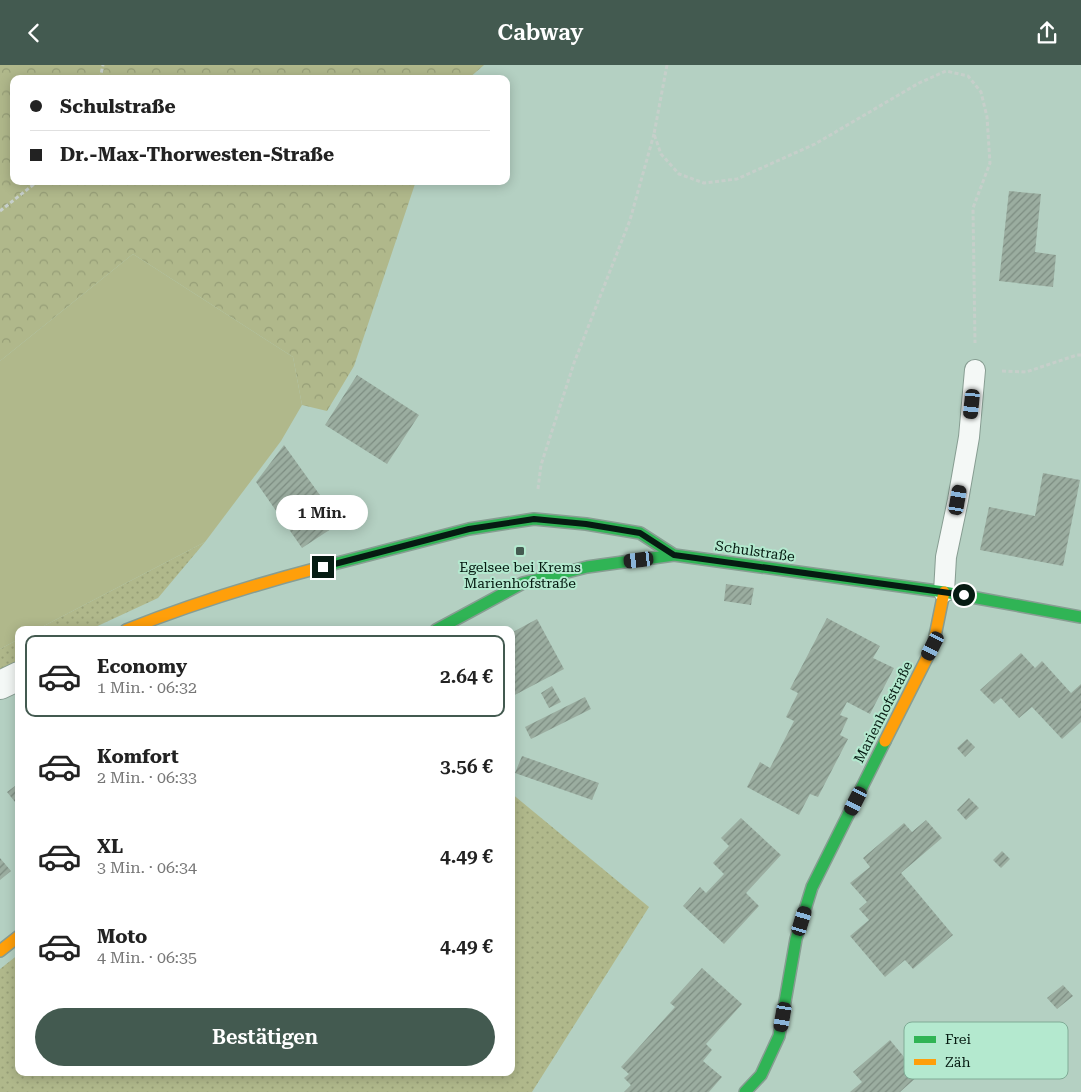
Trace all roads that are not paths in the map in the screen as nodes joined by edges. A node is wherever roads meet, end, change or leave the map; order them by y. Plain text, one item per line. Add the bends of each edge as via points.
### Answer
1 (975, 370) road end
2 (674, 555) junction
3 (944, 592) junction
4 (1081, 617) edge
5 (136, 626) edge
6 (443, 626) edge
7 (15, 679) edge
8 (0, 685) edge
9 (15, 939) edge
10 (0, 951) edge
11 (745, 1092) edge

1 - 3 lane via 968,437 946,557
2 - 3 street, Schulstraße
2 - 5 street via 640,533 534,519 469,529 250,587
2 - 6 street, Schulstraße via 587,567 524,583
3 - 4 street, Schulstraße
3 - 11 street, Marienhofstraße via 933,646 812,887 796,939 779,1036 761,1075
7 - 8 street
9 - 10 street

